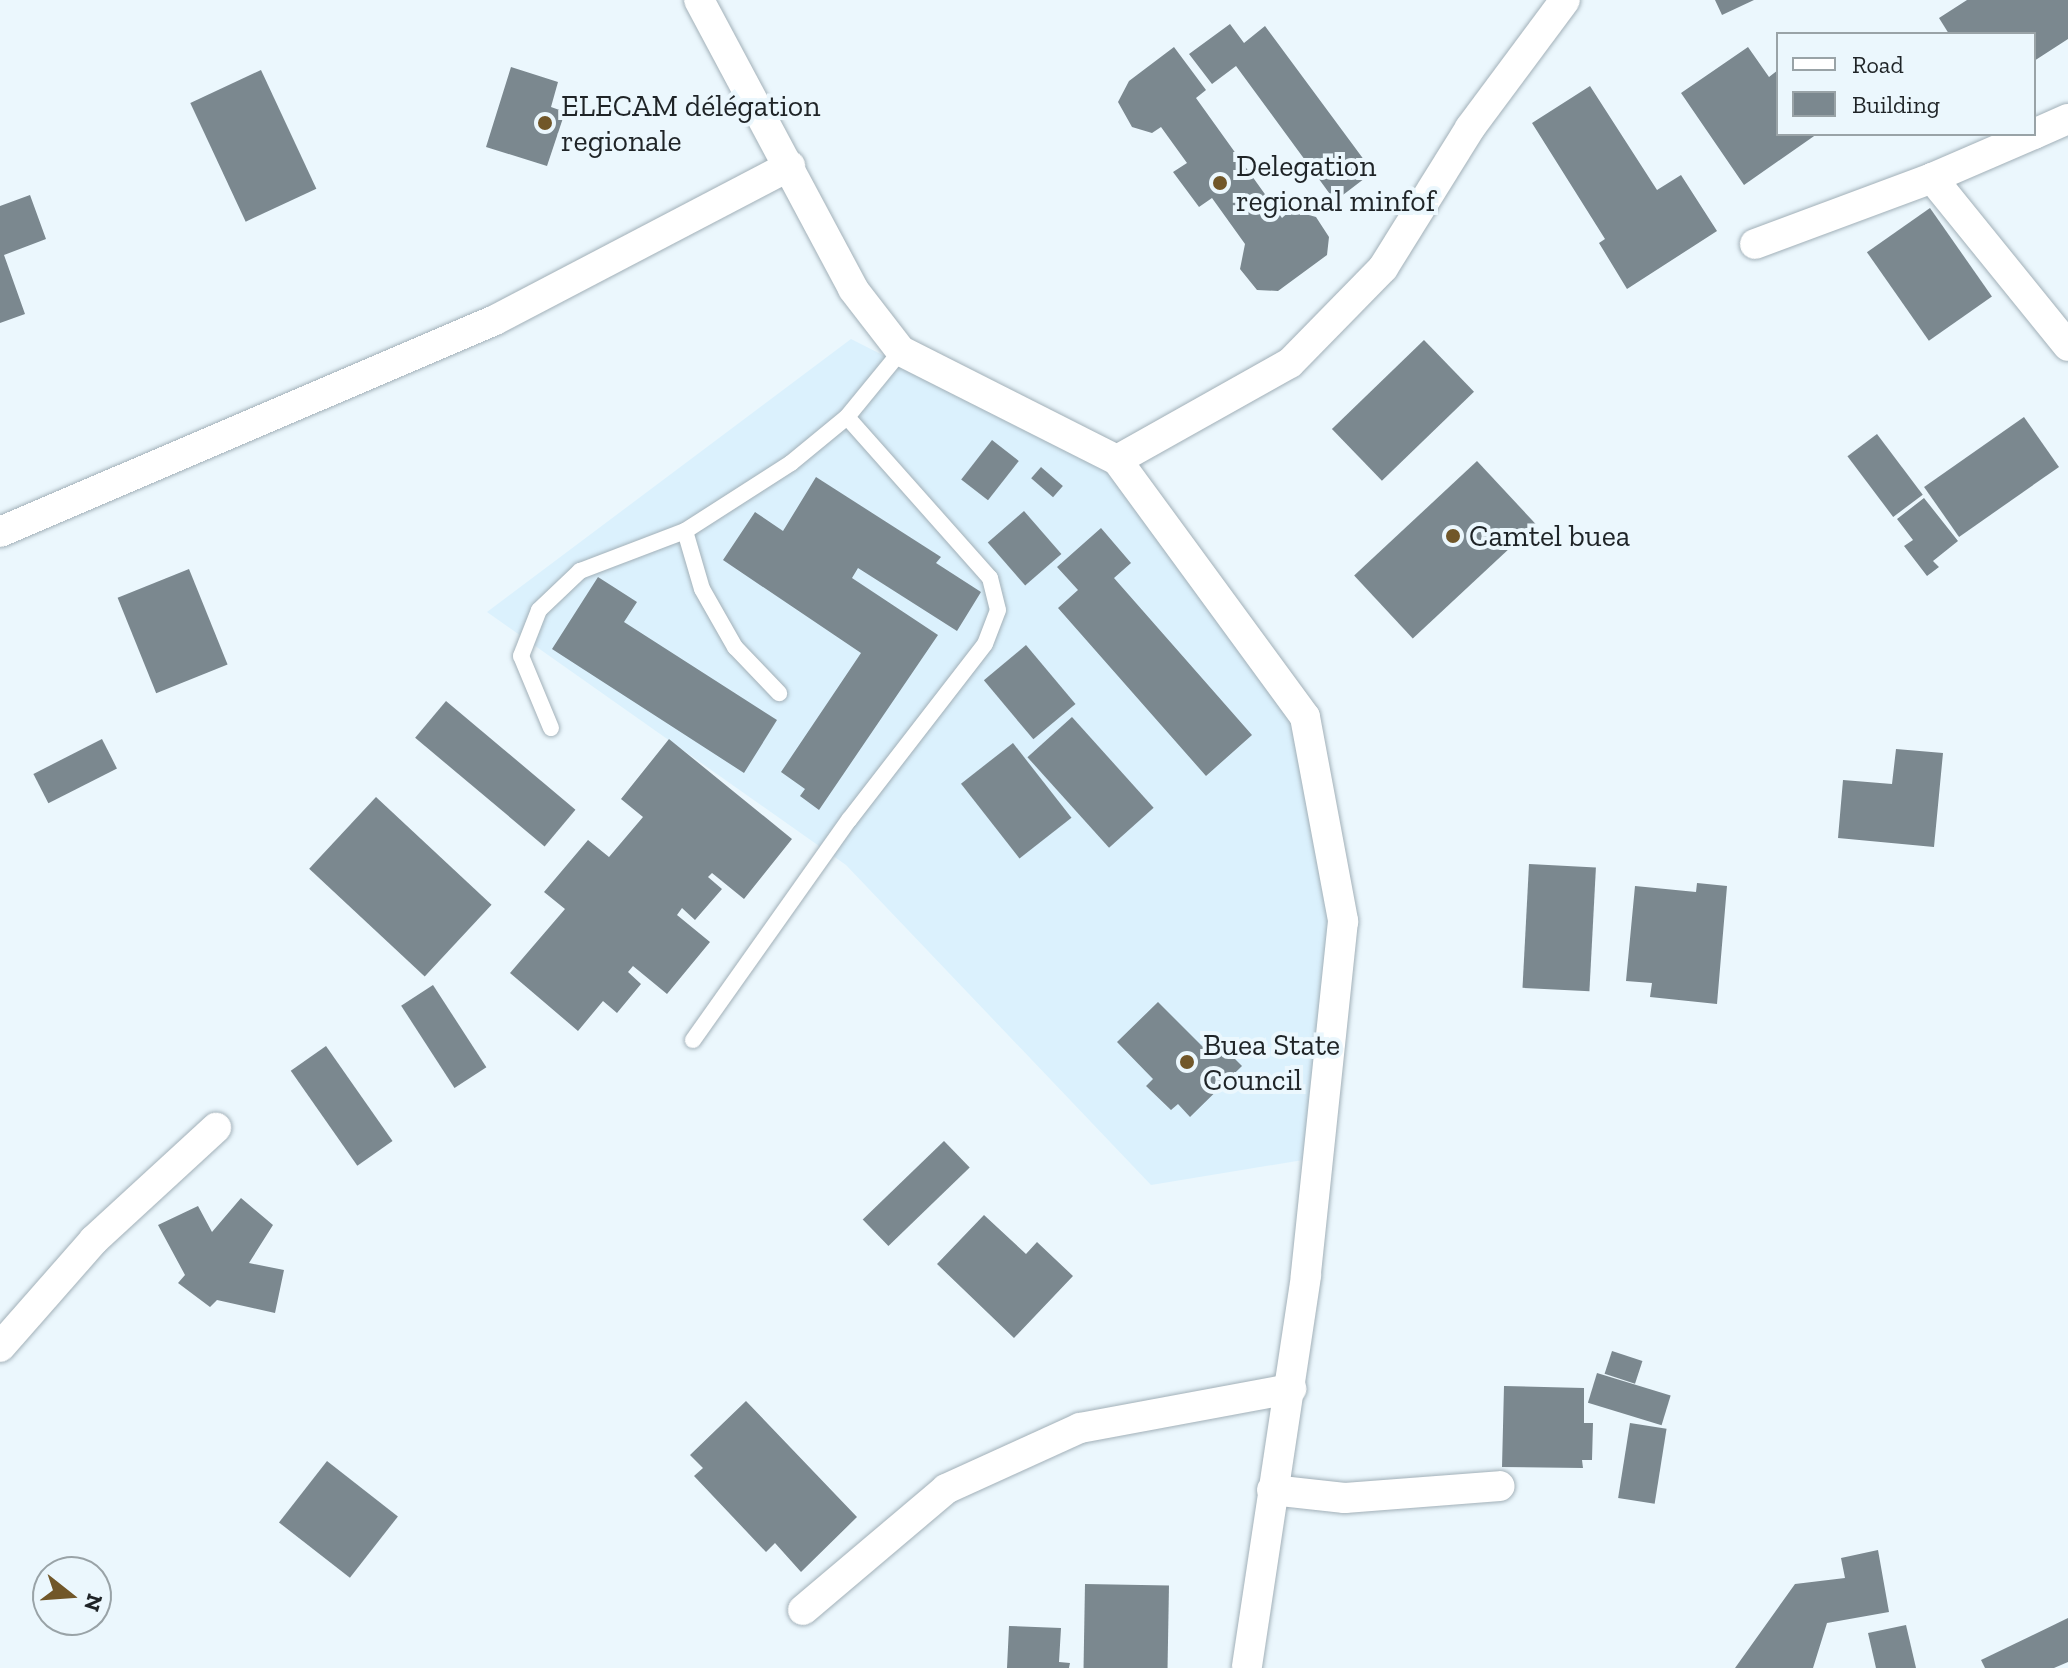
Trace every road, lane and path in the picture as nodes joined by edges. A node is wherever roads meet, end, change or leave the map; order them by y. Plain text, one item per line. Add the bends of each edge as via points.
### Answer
1 (699, 0) edge
2 (1565, 0) edge
3 (2068, 119) edge
4 (2036, 133) edge
5 (2029, 136) edge
6 (790, 166) junction
7 (1932, 178) junction
8 (1755, 244) dead end
9 (2068, 346) edge
10 (901, 351) junction
11 (847, 417) junction
12 (1117, 460) junction
13 (685, 531) junction
14 (0, 532) edge
15 (779, 693) dead end
16 (551, 728) dead end
17 (693, 1040) dead end
18 (216, 1128) dead end
19 (0, 1347) edge
20 (1291, 1389) junction
21 (1500, 1486) dead end
22 (1272, 1490) junction
23 (803, 1610) dead end
24 (1247, 1668) edge

1 - 6 street
2 - 12 street via 1470,128 1372,279 1290,363
3 - 4 street
5 - 7 street
6 - 10 street via 853,289
6 - 14 street via 495,320
7 - 8 street
7 - 9 street
10 - 11 lane
10 - 12 street
11 - 13 lane via 791,463
11 - 17 lane via 990,578 998,610 985,644 849,820
12 - 20 street via 1305,717 1343,921 1320,1166
13 - 15 lane via 702,589 735,647
13 - 16 lane via 580,571 539,610 521,656
18 - 19 street via 94,1240
20 - 22 street
20 - 23 street via 1080,1428 946,1489
21 - 22 street via 1345,1498
22 - 24 street

